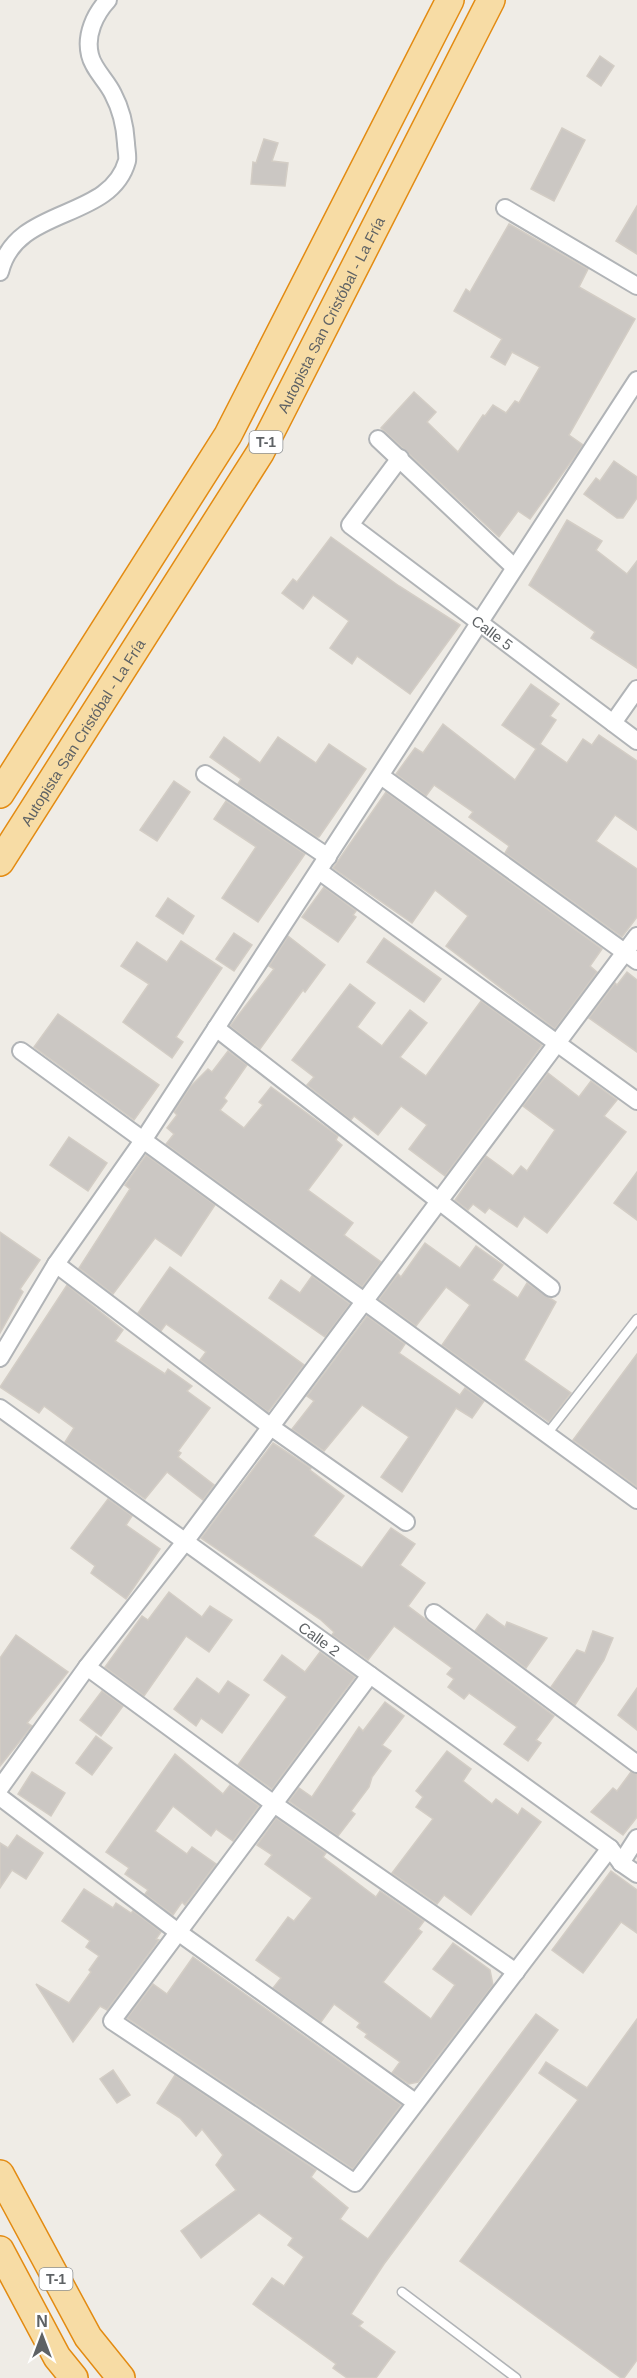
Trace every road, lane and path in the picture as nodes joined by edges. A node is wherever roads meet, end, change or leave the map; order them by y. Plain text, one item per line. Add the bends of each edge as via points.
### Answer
1 (108, 0) edge
2 (450, 0) edge
3 (491, 0) edge
4 (505, 208) dead end
5 (0, 272) edge
6 (637, 286) edge
7 (637, 380) edge
8 (378, 440) dead end
9 (400, 458) junction
10 (514, 567) junction
11 (480, 621) junction
12 (637, 689) edge
13 (613, 723) junction
14 (637, 741) edge
15 (205, 774) dead end
16 (381, 776) junction
17 (0, 794) edge
18 (0, 862) edge
19 (323, 864) junction
20 (637, 936) edge
21 (631, 957) edge
22 (216, 1028) junction
23 (557, 1043) junction
24 (21, 1050) dead end
25 (637, 1101) edge
26 (144, 1139) junction
27 (439, 1202) junction
28 (56, 1264) junction
29 (551, 1288) dead end
30 (365, 1301) junction
31 (637, 1319) edge
32 (0, 1358) edge
33 (0, 1408) edge
34 (271, 1427) junction
35 (547, 1434) junction
36 (637, 1500) edge
37 (406, 1522) dead end
38 (184, 1543) junction
39 (434, 1613) dead end
40 (87, 1667) junction
41 (370, 1675) junction
42 (637, 1764) edge
43 (0, 1788) edge
44 (0, 1797) edge
45 (274, 1804) junction
46 (637, 1838) edge
47 (610, 1848) junction
48 (621, 1863) junction
49 (637, 1874) edge
50 (178, 1932) junction
51 (516, 1972) junction
52 (416, 2102) junction
53 (0, 2174) edge
54 (0, 2250) edge
55 (402, 2292) dead end
56 (74, 2378) edge
57 (121, 2378) edge
58 (516, 2378) edge

1 - 5 street via 97,12 90,34 90,55 122,116 127,161 116,181 94,201 30,230 14,246
2 - 17 highway, T-1 via 228,435
3 - 18 highway, Autopista San Cristóbal - La Fría / T-1 via 260,453
4 - 6 street
7 - 10 street
8 - 9 street
9 - 10 street
9 - 11 street, Calle 5 via 350,525
10 - 11 street
11 - 13 street, Calle 5
11 - 16 street
12 - 13 street
13 - 14 street, Calle 5
15 - 19 street
16 - 19 street
16 - 21 street
19 - 22 street
19 - 23 street
20 - 21 street
21 - 23 street
22 - 26 street
22 - 27 street
23 - 25 street
23 - 27 street
24 - 26 street
26 - 28 street
26 - 30 street
27 - 29 street
27 - 30 street
28 - 32 street
28 - 34 street
30 - 34 street
30 - 35 street
31 - 35 lane
33 - 38 street, Calle 2
34 - 37 street
34 - 38 street
35 - 36 street
38 - 40 street
38 - 41 street, Calle 2
39 - 42 street
40 - 43 street
40 - 45 street
41 - 45 street
41 - 47 street, Calle 2
44 - 50 street
45 - 50 street
45 - 51 street
46 - 48 street
47 - 48 street, Calle 2
47 - 51 street
48 - 49 street, Calle 2
50 - 52 street
50 - 52 street via 112,2021 355,2183
51 - 52 street
53 - 57 highway, T-1 via 88,2337
54 - 56 highway, T-1 via 57,2357
55 - 58 lane

